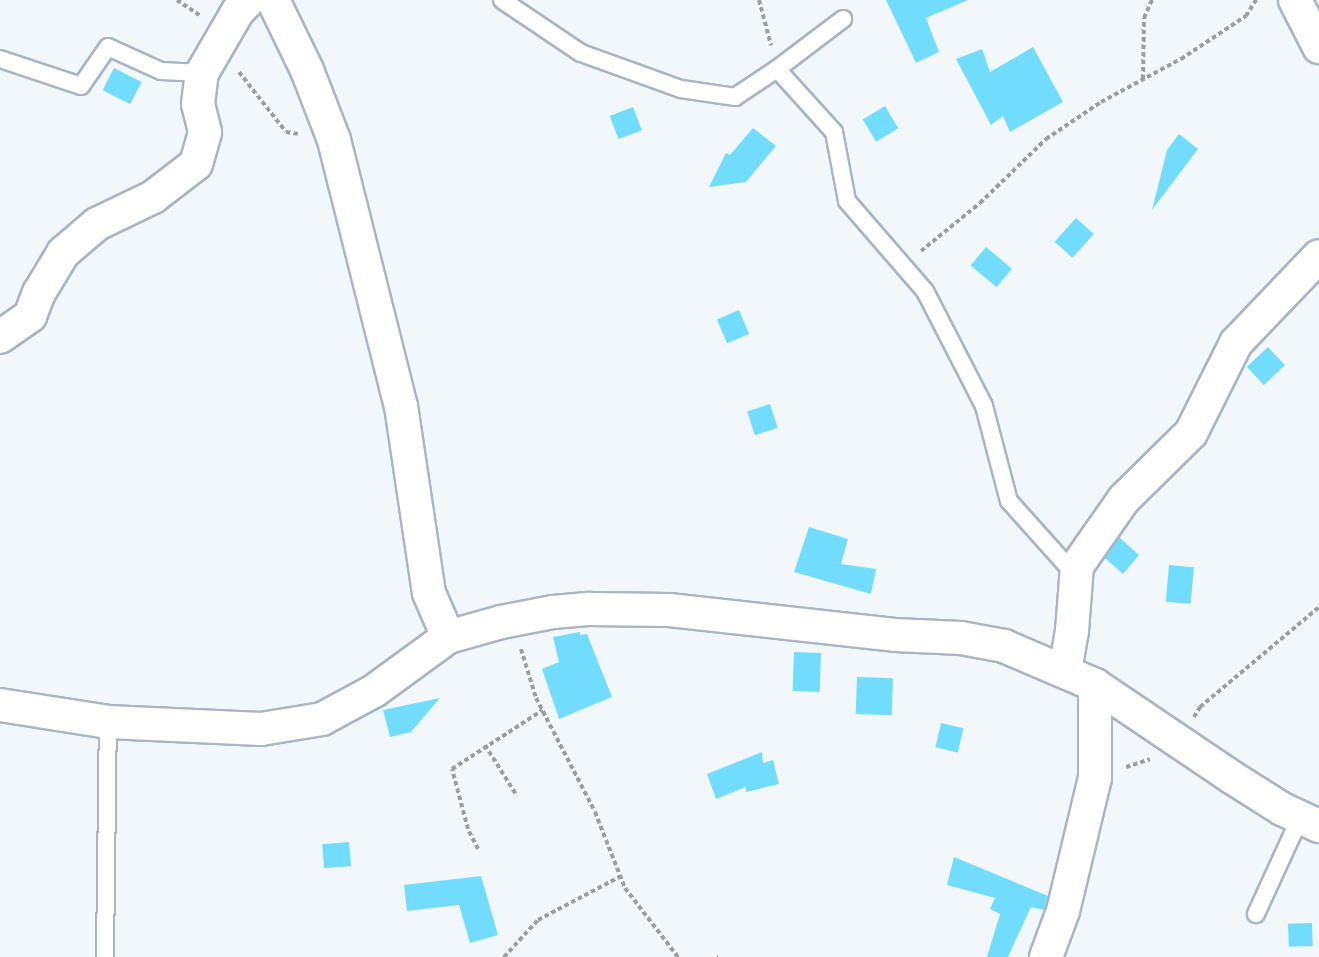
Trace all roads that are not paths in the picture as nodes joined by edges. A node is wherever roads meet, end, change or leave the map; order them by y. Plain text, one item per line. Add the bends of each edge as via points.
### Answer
1 (249, 0) edge
2 (273, 0) edge
3 (1295, 0) edge
4 (507, 1) edge
5 (843, 19) dead end
6 (1319, 47) edge
7 (0, 59) edge
8 (777, 69) junction
9 (202, 73) junction
10 (1319, 256) edge
11 (0, 337) edge
12 (1077, 577) junction
13 (448, 637) junction
14 (1065, 671) junction
15 (1095, 685) junction
16 (0, 705) edge
17 (108, 722) junction
18 (1309, 822) edge
19 (1256, 914) dead end
20 (105, 957) edge
21 (1046, 957) edge

1 - 9 street via 238,11
2 - 13 street via 307,70 334,140 401,406 429,593
3 - 6 street
4 - 8 lane via 581,53 681,90 735,97
5 - 8 lane
7 - 9 lane via 81,86 108,47 161,71
8 - 12 lane via 834,132 847,201 925,291 984,406 1009,501
9 - 11 street via 198,104 205,132 196,164 153,197 97,224 63,253 39,292 30,316
10 - 12 street via 1236,343 1191,433 1124,499 1077,566
12 - 14 street
13 - 14 street via 553,612 669,610 895,635 961,638 1004,646
13 - 17 street via 374,691 322,719 261,729
14 - 15 street
15 - 18 street via 1262,796
15 - 21 street via 1095,778 1063,911
16 - 17 street
17 - 20 lane
18 - 19 lane

